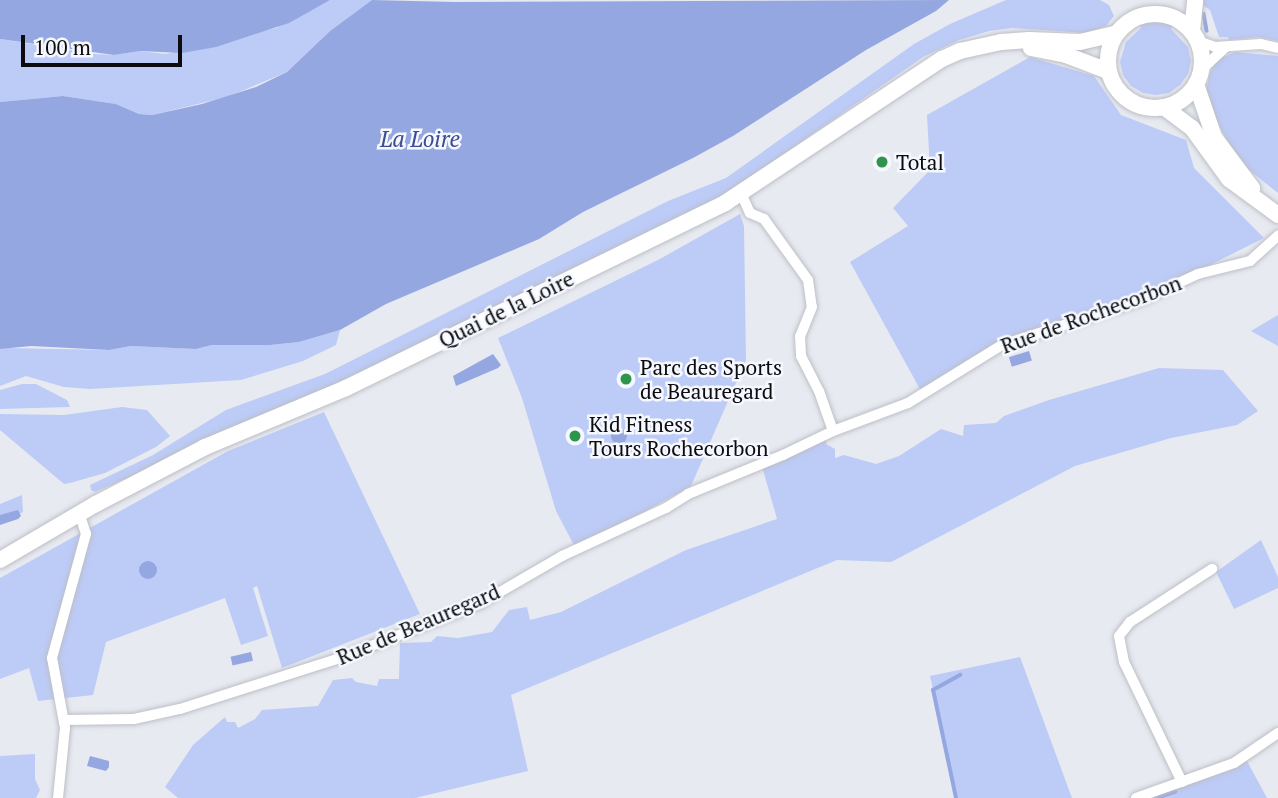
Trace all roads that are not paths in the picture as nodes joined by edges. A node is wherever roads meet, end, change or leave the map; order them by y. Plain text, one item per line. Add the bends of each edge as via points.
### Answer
1 (1169, 0) edge
2 (1195, 0) edge
3 (1156, 13) junction
4 (1115, 34) junction
5 (1195, 36) junction
6 (1001, 42) junction
7 (1225, 48) junction
8 (1278, 48) edge
9 (1108, 71) junction
10 (1198, 77) junction
11 (1164, 107) junction
12 (741, 193) junction
13 (1272, 211) edge
14 (1278, 236) edge
15 (831, 432) junction
16 (79, 513) junction
17 (0, 560) edge
18 (1212, 569) dead end
19 (64, 720) junction
20 (1278, 733) edge
21 (1182, 782) junction
22 (58, 798) edge
23 (1136, 798) edge

1 - 3 main road
2 - 5 main road
3 - 4 main road via 1135,17
3 - 5 main road via 1170,16
4 - 6 main road via 1080,42
4 - 9 main road
5 - 7 street
5 - 10 main road
6 - 9 main road via 1066,55
6 - 12 main road, Quai de la Loire via 960,51 921,71
7 - 8 street via 1261,44
7 - 10 street
9 - 11 main road via 1118,90 1135,104
10 - 11 main road via 1177,103
10 - 13 main road via 1214,137
11 - 13 main road via 1192,128 1229,179
12 - 15 street via 750,212 764,219 808,280 812,307 800,336 801,356 819,391
12 - 16 main road, Quai de la Loire via 360,382 205,447
14 - 15 street, Rue de Rochecorbon via 1250,261 1210,270 1144,299 1002,345 908,403
15 - 19 street, Rue de Beauregard via 688,494 562,556 487,600 340,658 159,715
16 - 17 main road, Quai de la Loire
16 - 19 street via 86,534 52,658
18 - 21 street via 1130,622 1119,636 1124,662
19 - 22 street
20 - 21 street via 1234,763
21 - 23 street

